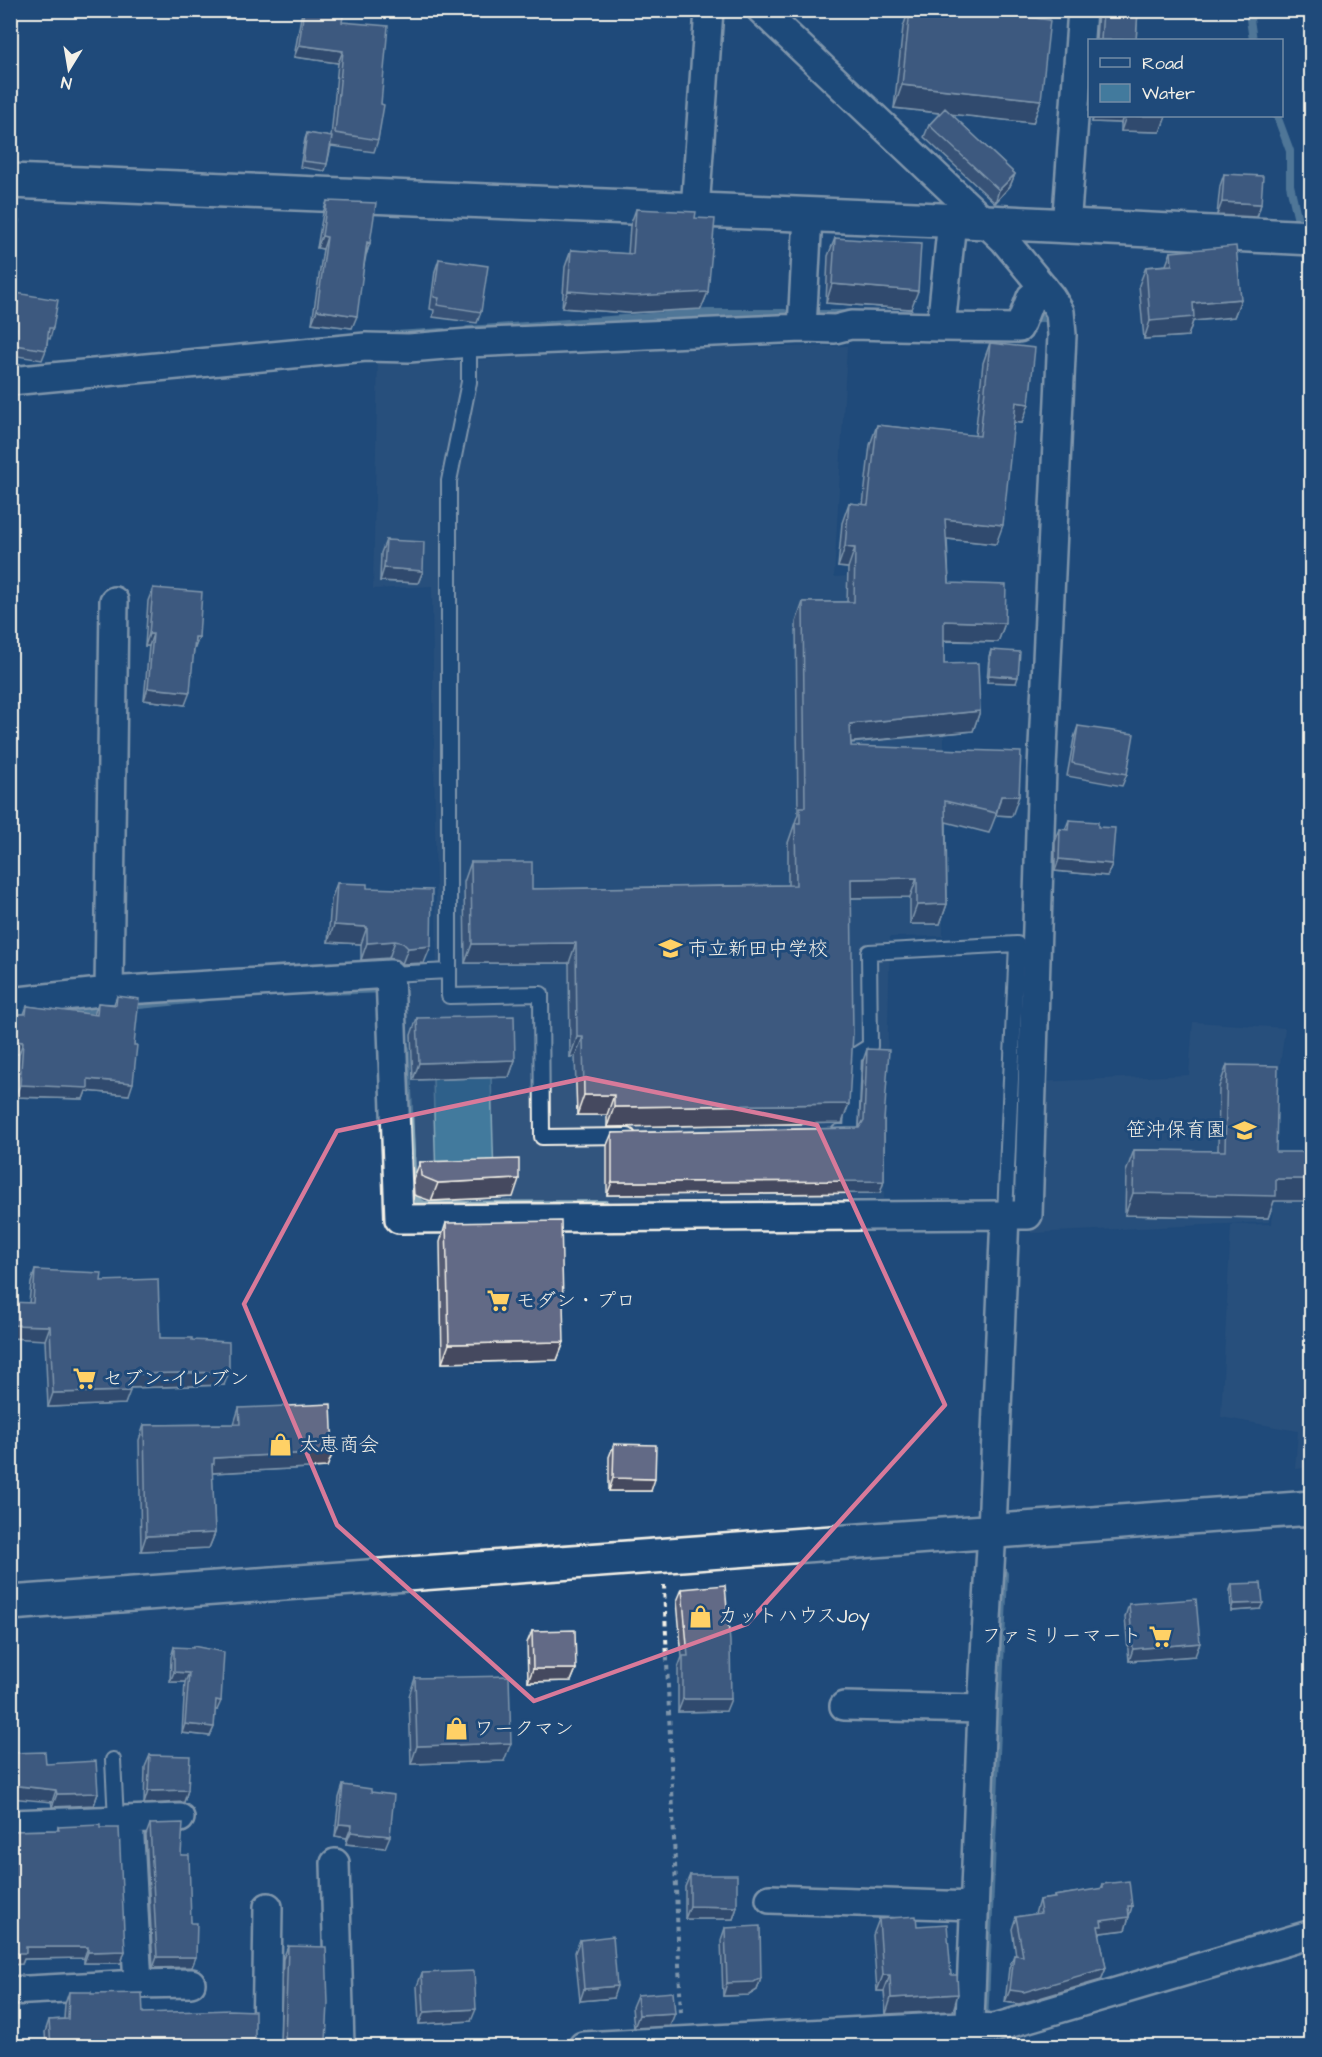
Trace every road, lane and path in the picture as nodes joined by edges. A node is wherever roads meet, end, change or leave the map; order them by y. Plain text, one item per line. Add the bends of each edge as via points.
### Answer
1 (710, 10) edge
2 (761, 10) edge
3 (1082, 10) edge
4 (10, 181) edge
5 (695, 202) junction
6 (808, 216) junction
7 (952, 221) junction
8 (987, 222) junction
9 (1066, 227) junction
10 (1311, 238) edge
11 (1037, 293) junction
12 (942, 319) junction
13 (802, 328) junction
14 (470, 343) junction
15 (10, 381) edge
16 (114, 601) dead end
17 (449, 971) junction
18 (390, 984) junction
19 (109, 991) junction
20 (10, 1002) edge
21 (827, 1132) edge
22 (637, 1135) edge
23 (995, 1215) junction
24 (1311, 1508) edge
25 (992, 1530) junction
26 (663, 1555) junction
27 (10, 1603) edge
28 (844, 1707) dead end
29 (981, 1709) junction
30 (113, 1760) dead end
31 (180, 1818) dead end
32 (123, 1820) junction
33 (10, 1824) edge
34 (335, 1863) dead end
35 (771, 1899) dead end
36 (974, 1906) junction
37 (268, 1907) dead end
38 (1311, 1934) edge
39 (138, 1983) junction
40 (191, 1983) dead end
41 (10, 1991) edge
42 (983, 2034) edge
43 (681, 2040) junction
44 (266, 2046) edge
45 (340, 2046) edge
46 (583, 2046) edge

1 - 5 street
2 - 8 street
3 - 9 street
4 - 5 street
5 - 6 street
6 - 7 street
6 - 13 street
7 - 8 street
7 - 12 street
8 - 9 street
8 - 11 street
9 - 10 street
11 - 12 street via 1019,328
11 - 23 street via 1060,312 1062,335 1042,768 1028,1215
12 - 13 street via 836,329
13 - 14 street
14 - 15 street via 366,347
14 - 17 lane via 469,382 449,481
16 - 19 street
17 - 18 lane
17 - 22 lane via 449,996 541,994 542,1137
18 - 19 street
18 - 23 street via 399,1219
19 - 20 street
21 - 23 lane via 851,1132 854,1056 870,1046 869,952 1017,944
23 - 25 street
24 - 25 street
25 - 26 street
25 - 29 street
26 - 27 street
26 - 43 path
28 - 29 street
29 - 36 street
30 - 32 lane
31 - 32 street
32 - 33 street
32 - 39 street
34 - 45 street
35 - 36 street
36 - 42 street
37 - 44 street
38 - 42 street
39 - 40 street
39 - 41 street
42 - 43 street via 960,2026
43 - 46 street

